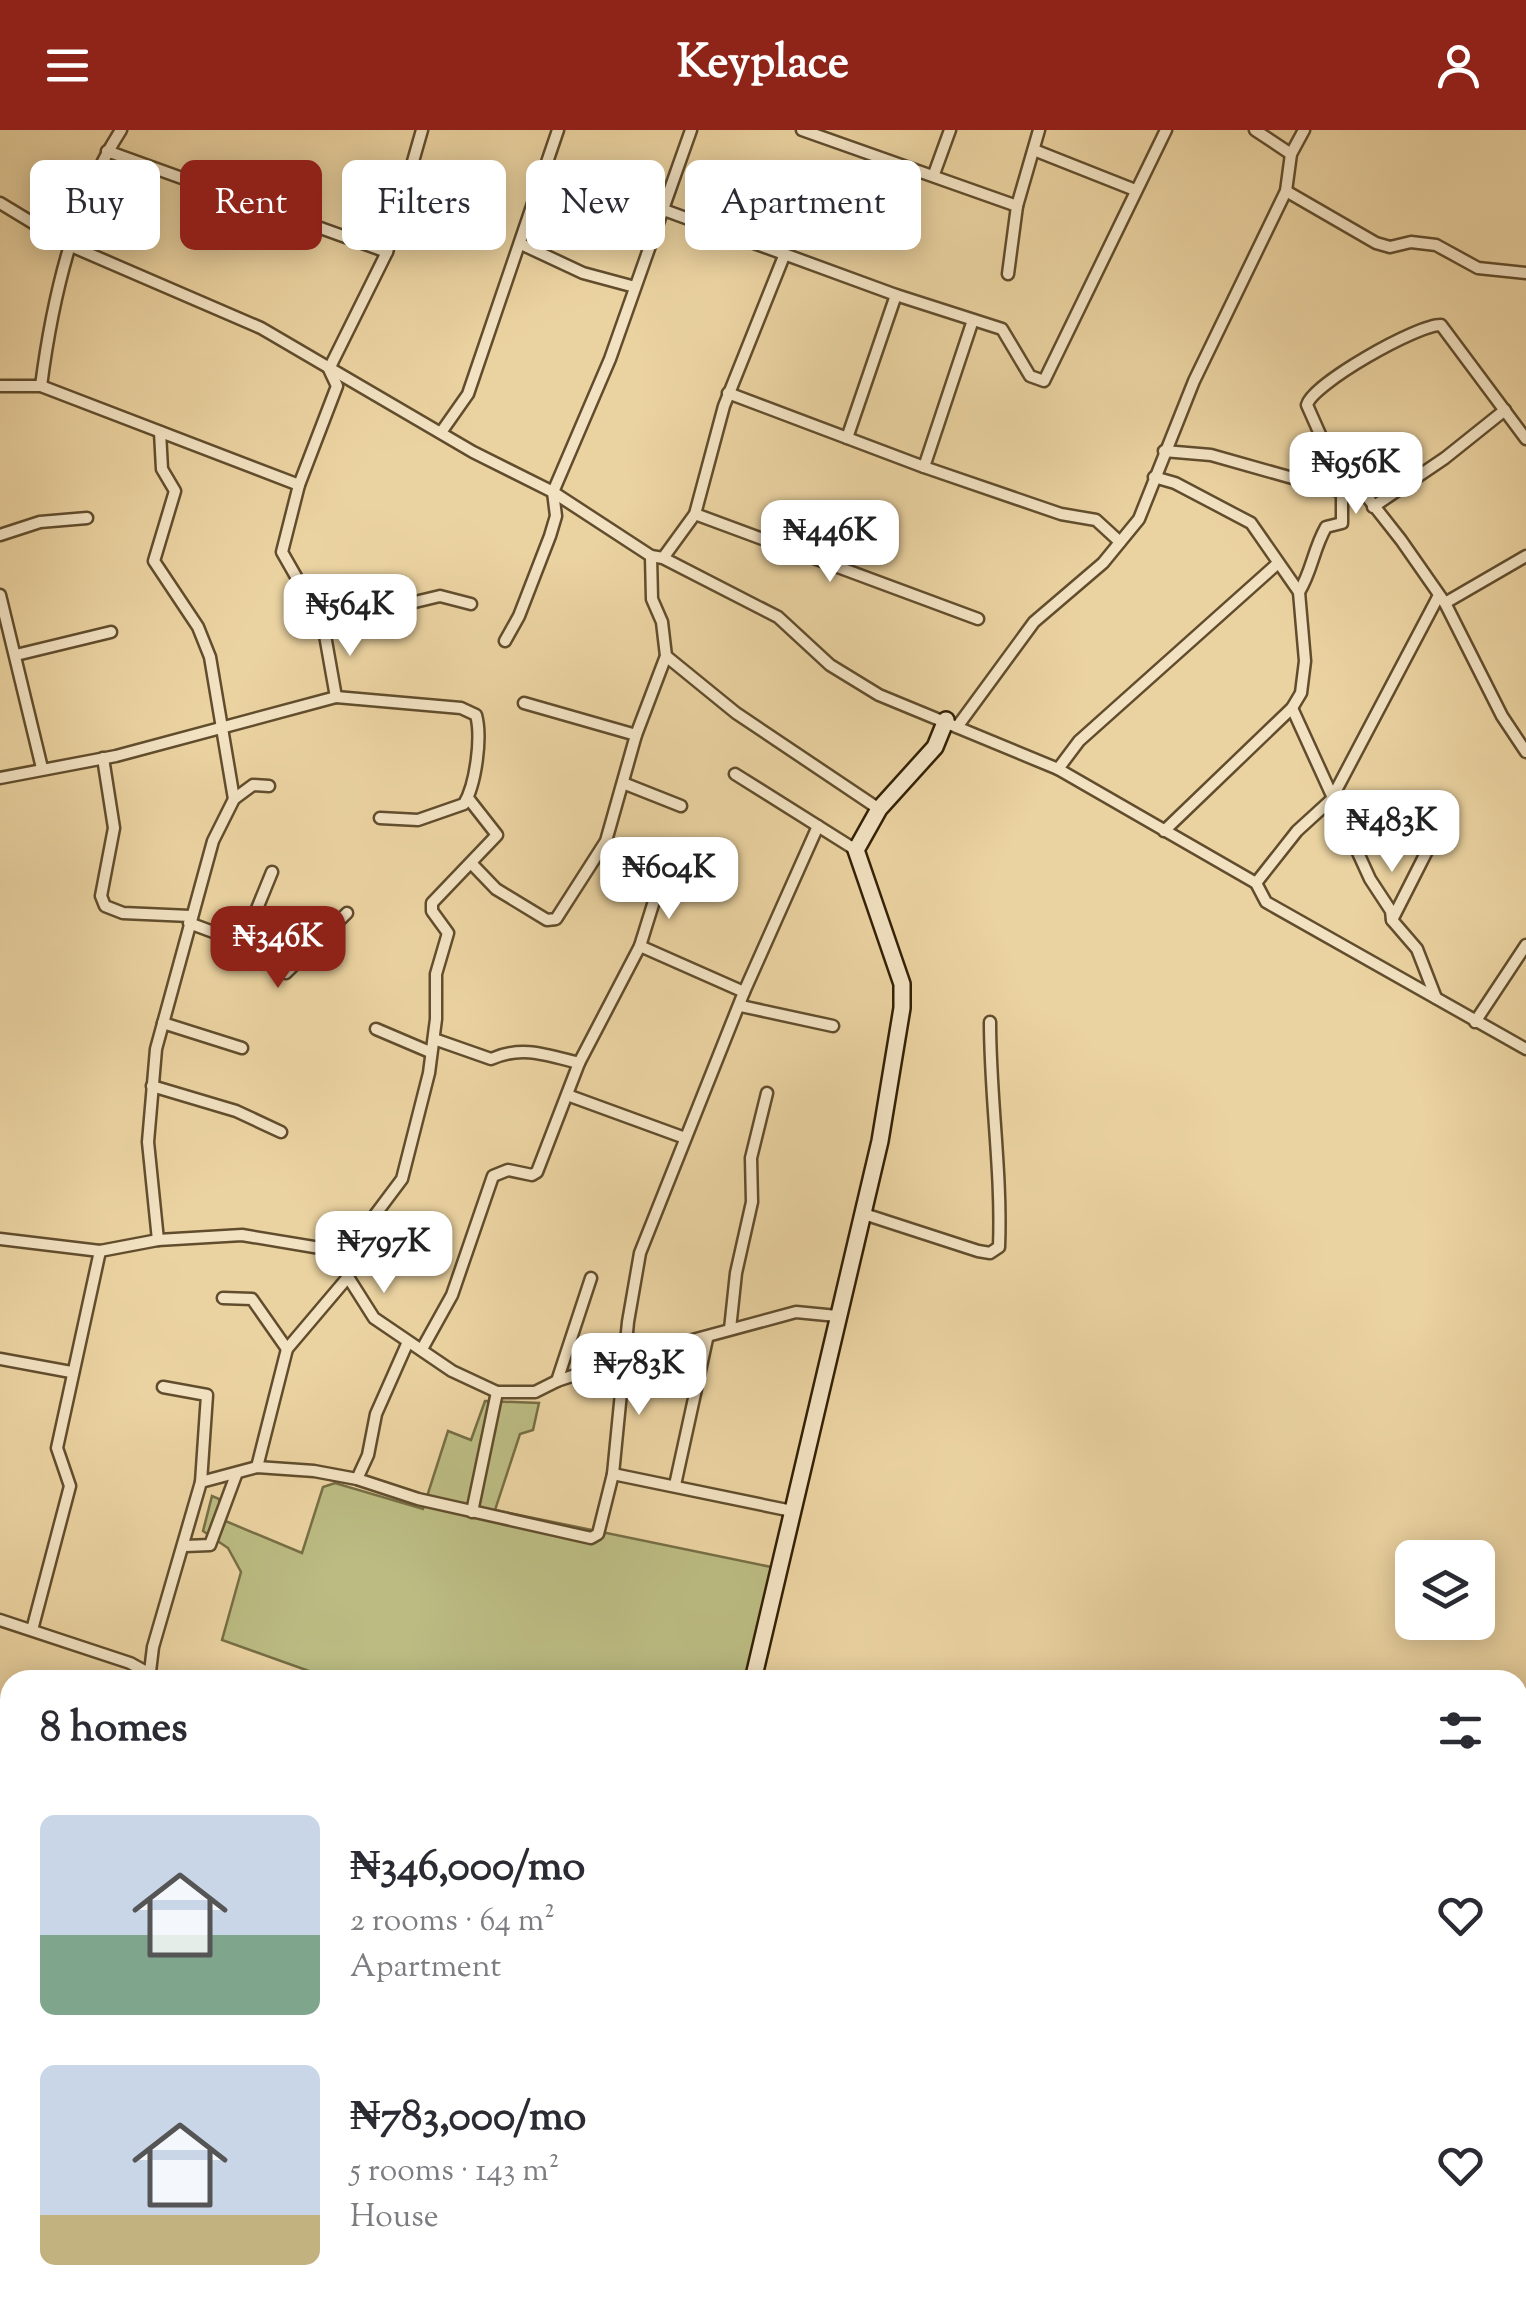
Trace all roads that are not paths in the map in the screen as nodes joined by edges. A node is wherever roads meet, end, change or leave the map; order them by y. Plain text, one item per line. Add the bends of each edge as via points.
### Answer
1 (121, 130) edge
2 (422, 130) edge
3 (558, 130) edge
4 (691, 130) edge
5 (802, 130) edge
6 (950, 130) edge
7 (1038, 130) edge
8 (1166, 130) edge
9 (1255, 130) edge
10 (1304, 130) edge
11 (817, 132) edge
12 (1034, 150) junction
13 (108, 151) junction
14 (1291, 154) junction
15 (104, 160) edge
16 (934, 174) junction
17 (1135, 190) junction
18 (1286, 191) junction
19 (0, 203) edge
20 (1017, 206) junction
21 (665, 207) edge
22 (665, 210) edge
23 (30, 221) edge
24 (521, 244) junction
25 (69, 250) edge
26 (79, 250) edge
27 (649, 250) edge
28 (387, 252) junction
29 (784, 256) junction
30 (1526, 273) edge
31 (1008, 274) dead end
32 (635, 287) junction
33 (896, 295) junction
34 (973, 320) junction
35 (330, 369) junction
36 (0, 386) edge
37 (41, 386) junction
38 (728, 393) junction
39 (1505, 410) junction
40 (442, 431) junction
41 (160, 432) junction
42 (847, 438) junction
43 (1526, 438) edge
44 (1164, 450) junction
45 (924, 467) junction
46 (1154, 478) junction
47 (299, 485) junction
48 (1362, 490) junction
49 (554, 492) junction
50 (1342, 492) junction
51 (1373, 506) junction
52 (695, 514) junction
53 (87, 518) dead end
54 (0, 536) edge
55 (1120, 542) junction
56 (1526, 556) edge
57 (657, 557) junction
58 (1277, 564) junction
59 (1299, 592) junction
60 (0, 596) edge
61 (1441, 600) junction
62 (471, 604) dead end
63 (978, 620) dead end
64 (323, 624) junction
65 (111, 632) dead end
66 (505, 641) dead end
67 (16, 654) junction
68 (666, 656) junction
69 (336, 696) junction
70 (524, 703) dead end
71 (1292, 708) junction
72 (952, 723) junction
73 (224, 725) junction
74 (636, 735) junction
75 (1526, 752) edge
76 (103, 758) junction
77 (42, 768) junction
78 (1058, 768) junction
79 (735, 774) dead end
80 (0, 778) edge
81 (624, 784) junction
82 (269, 786) dead end
83 (468, 798) junction
84 (234, 800) junction
85 (1332, 800) junction
86 (681, 806) dead end
87 (879, 809) junction
88 (380, 818) dead end
89 (818, 826) junction
90 (1164, 831) junction
91 (1428, 849) dead end
92 (856, 850) junction
93 (470, 863) junction
94 (272, 872) dead end
95 (1256, 883) junction
96 (660, 885) dead end
97 (347, 913) dead end
98 (189, 919) junction
99 (1392, 920) junction
100 (243, 944) junction
101 (1526, 945) edge
102 (640, 946) junction
103 (744, 992) junction
104 (1436, 999) junction
105 (741, 1006) junction
106 (990, 1022) dead end
107 (1475, 1022) junction
108 (163, 1024) junction
109 (834, 1026) dead end
110 (376, 1029) dead end
111 (434, 1039) junction
112 (242, 1048) dead end
113 (1526, 1049) edge
114 (430, 1052) junction
115 (579, 1063) junction
116 (152, 1086) junction
117 (767, 1093) dead end
118 (570, 1096) junction
119 (282, 1132) dead end
120 (685, 1138) junction
121 (860, 1213) junction
122 (0, 1238) edge
123 (158, 1240) junction
124 (100, 1251) junction
125 (342, 1259) junction
126 (348, 1277) junction
127 (592, 1278) dead end
128 (223, 1298) dead end
129 (837, 1316) junction
130 (730, 1329) junction
131 (707, 1338) junction
132 (407, 1344) junction
133 (287, 1349) junction
134 (422, 1349) junction
135 (626, 1358) junction
136 (0, 1360) edge
137 (72, 1372) junction
138 (557, 1381) junction
139 (163, 1386) dead end
140 (498, 1392) junction
141 (257, 1467) junction
142 (613, 1474) junction
143 (236, 1475) junction
144 (357, 1479) junction
145 (201, 1482) junction
146 (675, 1485) junction
147 (792, 1511) junction
148 (472, 1512) junction
149 (185, 1546) junction
150 (0, 1620) edge
151 (32, 1630) junction
152 (140, 1670) edge
153 (150, 1670) edge
154 (754, 1670) edge

1 - 13 street
2 - 28 street
3 - 24 street
4 - 21 street
5 - 11 street
6 - 16 street
7 - 12 street
8 - 17 street
9 - 14 street
10 - 14 street
11 - 16 street
12 - 17 street
12 - 20 street
13 - 15 street
13 - 28 street
14 - 18 street
16 - 20 street
17 - 34 street via 1044,381 1030,376 1002,328
18 - 30 street via 1376,243 1436,244 1478,268
18 - 44 street
19 - 23 street
20 - 31 street
22 - 29 street
24 - 32 street
24 - 40 street via 468,394
25 - 37 street via 51,310
26 - 35 street via 261,328
27 - 32 street
28 - 35 street
29 - 33 street
29 - 38 street
32 - 49 street
33 - 34 street
33 - 42 street
34 - 45 street
35 - 40 street
35 - 47 street via 337,386
36 - 37 street
37 - 41 street
38 - 42 street
38 - 52 street
39 - 43 street
39 - 48 street via 1441,326 1349,368 1307,405 1323,441
39 - 51 street
40 - 49 street
41 - 47 street
41 - 73 street via 162,469 175,491 154,561 198,626
42 - 45 street
44 - 46 street
44 - 50 street via 1210,455
45 - 55 street via 1096,520
46 - 55 street via 1139,519
46 - 58 street via 1250,524
47 - 64 street via 282,552
48 - 50 street
48 - 51 street
49 - 57 street
49 - 66 street via 556,516
50 - 59 street via 1342,524 1326,527
51 - 61 street
52 - 57 street
52 - 63 street
53 - 54 street via 40,522
55 - 72 street via 1034,622
56 - 61 street
57 - 68 street via 652,599
57 - 72 street via 778,617 830,664 879,695
58 - 59 street
58 - 78 street via 1079,740
59 - 71 street via 1305,661
60 - 67 street
61 - 75 street
61 - 85 street
62 - 64 street via 440,596
64 - 69 street
65 - 67 street
67 - 77 street
68 - 74 street
68 - 87 street via 736,713
69 - 73 street
69 - 83 street via 472,712 479,725
70 - 74 street
71 - 85 street
71 - 90 street
72 - 78 street
72 - 87 street
73 - 76 street
73 - 84 street
74 - 81 street
76 - 77 street
76 - 98 street via 114,828 104,906
77 - 80 street
78 - 90 street
79 - 89 street
81 - 86 street
81 - 93 street via 606,841 556,919 537,916
82 - 84 street via 254,786
83 - 88 street via 418,820
83 - 93 street via 498,832
84 - 98 street via 213,841
85 - 95 street
85 - 99 street
87 - 92 street
89 - 92 street
89 - 103 street
90 - 95 street
91 - 99 street
92 - 121 street via 902,996 888,1103
93 - 111 street via 431,907 448,933 436,974
94 - 100 street
95 - 104 street via 1266,902
96 - 102 street
97 - 100 street via 286,973
98 - 100 street
98 - 108 street
99 - 104 street via 1416,949
101 - 107 street
102 - 103 street
102 - 115 street
103 - 105 street
104 - 107 street
105 - 109 street
105 - 120 street
106 - 121 street via 999,1247 978,1251
107 - 113 street
108 - 112 street
108 - 116 street
110 - 114 street
111 - 114 street
111 - 115 street via 490,1058 530,1050
114 - 125 street via 402,1179
115 - 118 street
116 - 119 street
116 - 123 street via 148,1142
117 - 130 street via 751,1158 752,1202
118 - 120 street
118 - 134 street via 537,1172 493,1176 452,1295
120 - 135 street via 640,1253
121 - 129 street
122 - 124 street
123 - 124 street
123 - 125 street via 242,1235 308,1244
124 - 137 street
125 - 126 street
126 - 132 street via 374,1318
126 - 133 street
127 - 138 street
128 - 133 street via 252,1298
129 - 130 street via 796,1312
129 - 147 street
130 - 131 street
131 - 135 street
131 - 146 street
132 - 134 street
132 - 144 street
133 - 141 street
134 - 140 street
135 - 138 street
135 - 142 street
136 - 137 street
137 - 151 street via 57,1448 70,1486
138 - 140 street via 536,1392
139 - 145 street via 207,1395
140 - 148 street
141 - 143 street
141 - 144 street
142 - 146 street
142 - 148 street via 598,1534 591,1538
143 - 145 street
143 - 149 street via 210,1545
144 - 148 street
145 - 149 street
146 - 147 street
147 - 154 street
149 - 153 street
150 - 151 street
151 - 152 street

